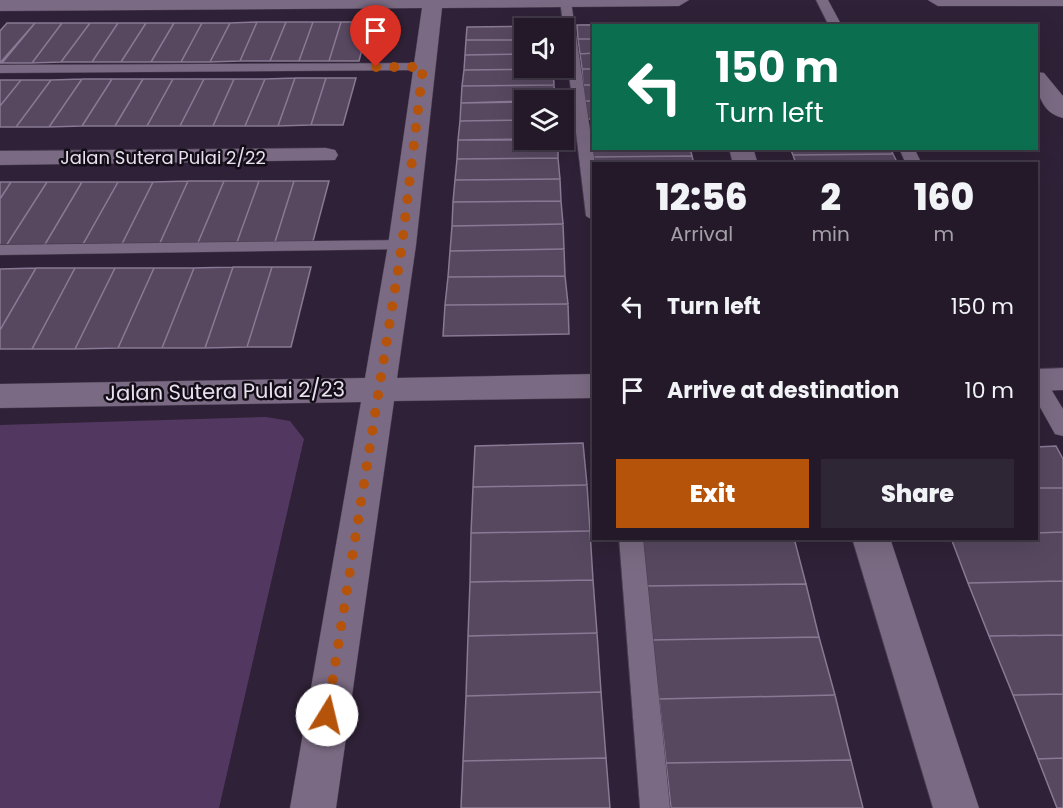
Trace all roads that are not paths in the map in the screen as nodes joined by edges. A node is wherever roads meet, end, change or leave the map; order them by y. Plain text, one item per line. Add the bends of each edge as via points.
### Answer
1 (678, 0) edge
2 (822, 0) edge
3 (938, 0) edge
4 (1028, 0) edge
5 (1063, 0) edge
6 (565, 1) edge
7 (433, 2) edge
8 (0, 5) edge
9 (835, 24) edge
10 (423, 67) junction
11 (0, 69) edge
12 (1038, 80) edge
13 (1063, 111) edge
14 (327, 155) dead end
15 (0, 158) edge
16 (592, 201) edge
17 (402, 245) junction
18 (0, 250) edge
19 (1063, 379) edge
20 (1038, 380) edge
21 (1038, 384) edge
22 (592, 386) edge
23 (377, 389) junction
24 (0, 396) edge
25 (1063, 428) edge
26 (631, 540) edge
27 (872, 540) edge
28 (313, 808) edge
29 (655, 808) edge
30 (956, 808) edge

1 - 6 street
2 - 9 lane
3 - 4 street
4 - 5 street
6 - 7 street
6 - 16 lane
7 - 8 street
7 - 10 street
10 - 11 lane
10 - 17 street
12 - 13 street
14 - 15 street, Jalan Sutera Pulai 2/22
17 - 18 lane
17 - 23 street
19 - 20 street
21 - 25 lane
22 - 23 street, Jalan Sutera Pulai 2/23
23 - 24 street, Jalan Sutera Pulai 2/23
23 - 28 street
26 - 29 lane
27 - 30 street

